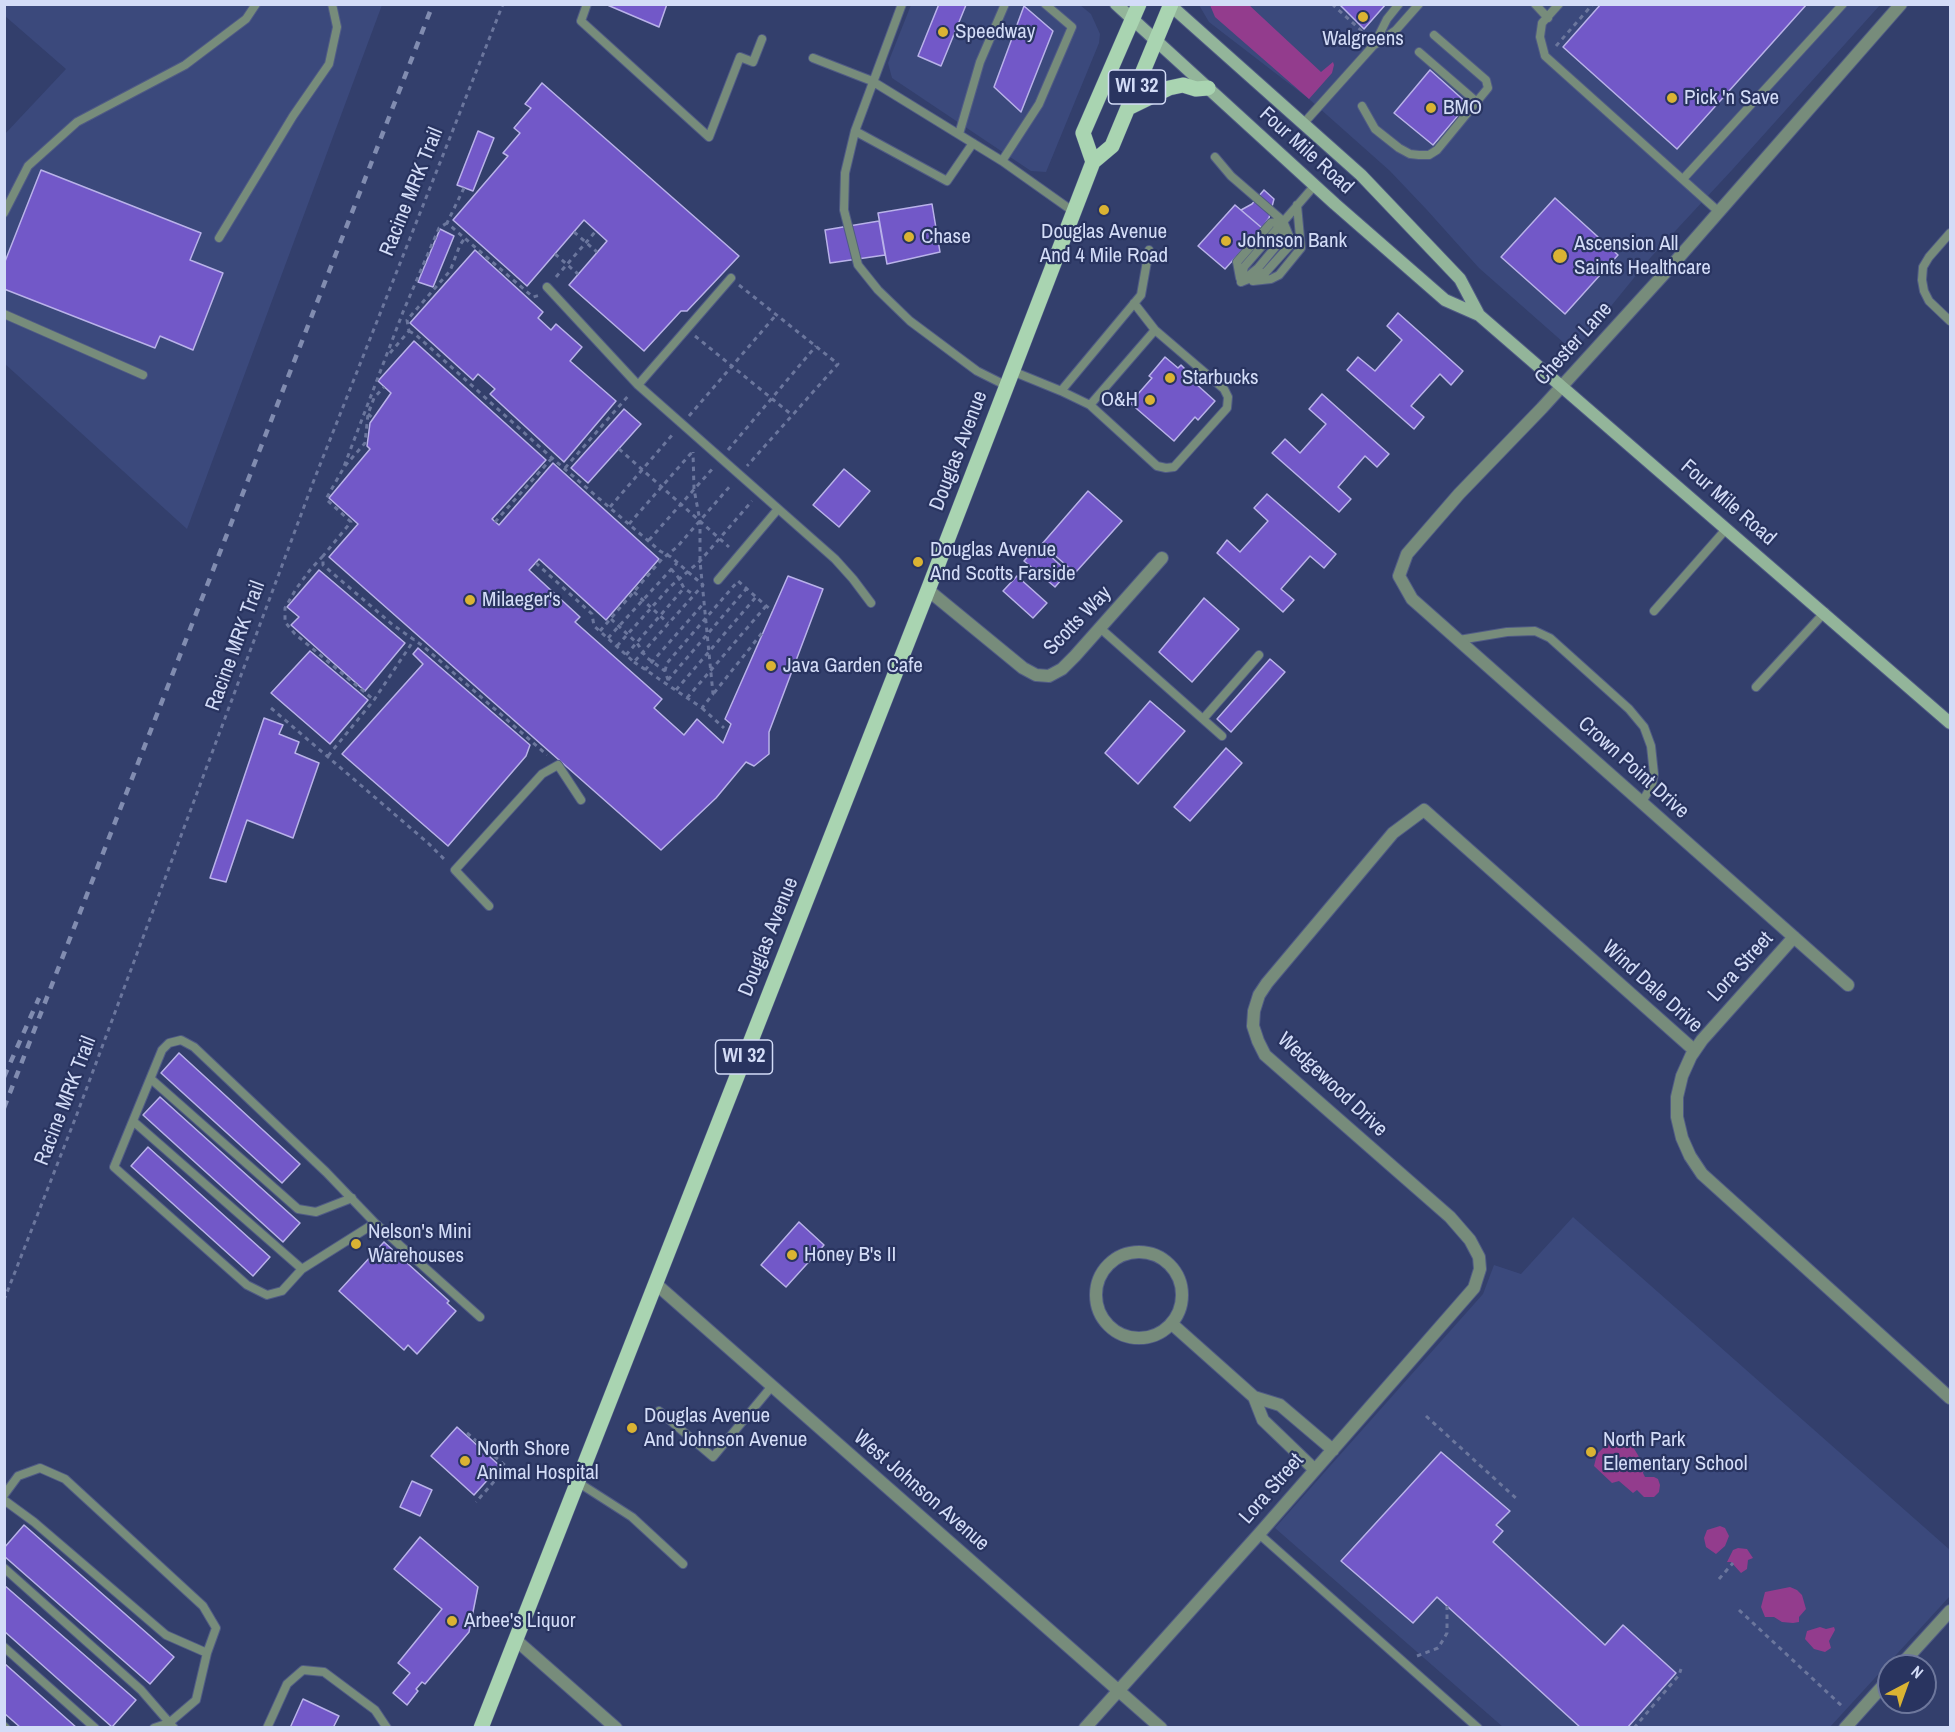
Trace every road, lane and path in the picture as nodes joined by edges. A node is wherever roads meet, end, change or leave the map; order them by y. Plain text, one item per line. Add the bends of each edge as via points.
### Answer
1 (256, 4) edge
2 (332, 4) edge
3 (503, 4) edge
4 (587, 4) edge
5 (902, 4) edge
6 (1005, 4) edge
7 (1045, 4) edge
8 (1116, 4) edge
9 (1139, 4) edge
10 (1332, 4) edge
11 (1399, 4) edge
12 (1419, 4) edge
13 (1534, 4) edge
14 (1559, 4) edge
15 (1593, 4) edge
16 (1843, 4) edge
17 (1901, 4) edge
18 (1170, 5) edge
19 (1548, 18) junction
20 (1132, 19) junction
21 (1372, 26) dead end
22 (1434, 35) dead end
23 (762, 39) dead end
24 (1156, 41) junction
25 (1373, 46) junction
26 (1419, 52) dead end
27 (1545, 56) junction
28 (813, 58) dead end
29 (872, 81) junction
30 (1208, 88) junction
31 (1478, 103) junction
32 (1362, 106) dead end
33 (1128, 108) junction
34 (1303, 124) junction
35 (855, 130) junction
36 (959, 134) junction
37 (973, 143) junction
38 (1215, 157) dead end
39 (1002, 161) junction
40 (1093, 162) junction
41 (1683, 179) junction
42 (1315, 185) junction
43 (464, 188) dead end
44 (1297, 205) junction
45 (1074, 212) junction
46 (1719, 212) junction
47 (4, 213) edge
48 (1283, 221) junction
49 (447, 223) junction
50 (596, 231) dead end
51 (574, 232) dead end
52 (1950, 233) edge
53 (219, 237) dead end
54 (465, 238) junction
55 (586, 242) junction
56 (1149, 250) dead end
57 (597, 252) dead end
58 (555, 254) dead end
59 (567, 264) junction
60 (578, 274) dead end
61 (731, 278) joint
62 (1241, 282) junction
63 (547, 287) junction
64 (1134, 303) junction
65 (4, 314) edge
66 (776, 315) junction
67 (1479, 315) junction
68 (1950, 321) edge
69 (687, 329) junction
70 (1155, 330) junction
71 (409, 331) junction
72 (816, 346) junction
73 (388, 355) junction
74 (732, 366) junction
75 (1012, 371) junction
76 (143, 375) dead end
77 (638, 385) junction
78 (1562, 385) junction
79 (1007, 386) junction
80 (384, 387) dead end
81 (1061, 391) junction
82 (772, 399) junction
83 (1090, 405) junction
84 (368, 414) junction
85 (792, 415) junction
86 (373, 418) dead end
87 (681, 425) junction
88 (693, 435) junction
89 (619, 449) dead end
90 (693, 451) junction
91 (552, 458) junction
92 (721, 459) junction
93 (343, 468) junction
94 (565, 468) junction
95 (642, 470) junction
96 (739, 475) junction
97 (662, 487) junction
98 (694, 489) junction
99 (759, 492) junction
100 (681, 504) junction
101 (610, 507) junction
102 (778, 509) junction
103 (700, 521) junction
104 (495, 522) dead end
105 (629, 524) junction
106 (1727, 528) junction
107 (719, 538) junction
108 (648, 541) junction
109 (323, 556) junction
110 (668, 556) junction
111 (739, 556) junction
112 (1162, 558) dead end
113 (700, 561) junction
114 (536, 563) dead end
115 (677, 563) junction
116 (671, 569) junction
117 (688, 572) junction
118 (1399, 576) joint
119 (680, 579) junction
120 (718, 580) dead end
121 (703, 585) junction
122 (684, 588) junction
123 (747, 588) junction
124 (928, 590) junction
125 (634, 592) junction
126 (694, 596) junction
127 (756, 597) junction
128 (643, 600) junction
129 (704, 602) junction
130 (871, 603) dead end
131 (766, 606) junction
132 (652, 608) junction
133 (772, 611) dead end
134 (1654, 611) dead end
135 (1824, 612) junction
136 (660, 616) junction
137 (611, 619) junction
138 (706, 619) junction
139 (669, 623) junction
140 (619, 627) junction
141 (1100, 628) junction
142 (600, 632) junction
143 (762, 633) dead end
144 (708, 634) junction
145 (628, 635) junction
146 (608, 638) junction
147 (414, 640) junction
148 (1459, 640) junction
149 (637, 643) junction
150 (617, 646) junction
151 (643, 652) junction
152 (709, 652) junction
153 (626, 655) junction
154 (1259, 655) dead end
155 (653, 660) junction
156 (634, 662) junction
157 (645, 669) junction
158 (711, 670) junction
159 (665, 671) junction
160 (668, 680) junction
161 (670, 687) junction
162 (1756, 687) dead end
163 (676, 690) junction
164 (713, 694) junction
165 (687, 698) junction
166 (374, 700) junction
167 (271, 708) dead end
168 (702, 708) junction
169 (1203, 719) junction
170 (1950, 723) edge
171 (724, 728) dead end
172 (1222, 736) dead end
173 (327, 756) junction
174 (558, 765) junction
175 (581, 801) dead end
176 (1641, 802) junction
177 (1424, 810) joint
178 (454, 870) junction
179 (489, 906) dead end
180 (1794, 937) junction
181 (1848, 985) dead end
182 (1694, 1050) junction
183 (151, 1079) junction
184 (133, 1121) junction
185 (352, 1198) junction
186 (375, 1223) junction
187 (302, 1269) junction
188 (1480, 1269) joint
189 (656, 1284) junction
190 (4, 1300) edge
191 (480, 1317) dead end
192 (1172, 1324) junction
193 (772, 1386) junction
194 (1254, 1397) junction
195 (1950, 1398) edge
196 (659, 1411) dead end
197 (1426, 1416) dead end
198 (467, 1433) dead end
199 (1333, 1450) junction
200 (1315, 1470) junction
201 (579, 1483) junction
202 (4, 1495) edge
203 (4, 1500) edge
204 (1519, 1501) dead end
205 (476, 1502) dead end
206 (1259, 1534) junction
207 (1733, 1563) dead end
208 (683, 1564) dead end
209 (4, 1568) edge
210 (1719, 1579) dead end
211 (1447, 1606) dead end
212 (1739, 1610) dead end
213 (1950, 1611) edge
214 (517, 1641) junction
215 (4, 1647) edge
216 (207, 1653) junction
217 (1911, 1654) edge
218 (1401, 1659) junction
219 (1681, 1669) dead end
220 (1118, 1690) junction
221 (1877, 1692) edge
222 (1854, 1717) junction
223 (172, 1725) edge
224 (95, 1728) edge
225 (154, 1728) edge
226 (267, 1728) edge
227 (387, 1728) edge
228 (482, 1728) edge
229 (616, 1728) edge
230 (1084, 1728) edge
231 (1161, 1728) edge
232 (1478, 1728) edge
233 (1634, 1728) edge
234 (1845, 1728) edge

1 - 47 lane via 246,19 185,65 77,122 28,166
2 - 53 lane via 337,27 329,64
3 - 190 path, Racine MRK Trail via 314,480 78,1114
4 - 23 lane via 581,21 710,137 740,57 753,62
5 - 29 lane
6 - 36 lane via 980,62
7 - 39 lane via 1072,27 1039,104
8 - 20 main road, Four Mile Road
9 - 20 main road, WI 32
10 - 21 path via 1365,34
11 - 25 lane
12 - 25 lane via 1396,30
13 - 19 lane
14 - 19 lane
15 - 27 path
16 - 41 lane
17 - 46 street, Chester Lane
18 - 24 main road, Douglas Avenue / WI 32
18 - 34 main road, Four Mile Road
19 - 27 lane via 1542,23 1540,37
20 - 24 main road, Four Mile Road
20 - 40 main road, WI 32 via 1083,133
22 - 31 lane via 1486,80 1488,88
24 - 30 main road, Four Mile Road
24 - 33 main road, Douglas Avenue / WI 32
25 - 34 lane
26 - 31 lane
27 - 41 lane
28 - 29 lane
29 - 35 lane
29 - 36 lane
30 - 33 main road via 1169,88
30 - 42 main road, Four Mile Road
31 - 32 lane via 1437,150 1419,155 1385,139
33 - 40 main road, Douglas Avenue / WI 32 via 1112,146
34 - 67 main road, Four Mile Road via 1360,175 1460,279
35 - 37 lane via 947,181
35 - 79 lane via 845,173 844,210 858,265 910,321 976,371
36 - 37 lane
37 - 39 lane
38 - 48 lane
39 - 45 lane
40 - 45 main road, Douglas Avenue / WI 32
41 - 46 lane
42 - 44 lane
42 - 67 main road, Four Mile Road via 1444,300
43 - 49 path
44 - 48 lane
44 - 62 lane via 1301,248 1295,257 1271,279
45 - 75 main road, Douglas Avenue / WI 32
46 - 78 street, Chester Lane
48 - 62 lane via 1244,267
48 - 62 lane via 1292,243 1266,272
49 - 54 path
49 - 73 path via 439,228
50 - 55 path
51 - 55 path
52 - 68 lane via 1923,267 1922,280 1929,301
54 - 63 path via 533,297 539,297
54 - 71 path via 450,271 407,320
55 - 57 path
55 - 59 path
56 - 64 lane via 1141,295
58 - 59 path
59 - 60 path
59 - 63 path
61 - 66 path
61 - 69 lane
63 - 77 lane
64 - 70 lane
64 - 81 lane
65 - 76 lane
66 - 72 path
66 - 74 path
67 - 78 main road, Four Mile Road
69 - 74 path
69 - 77 lane
70 - 83 lane
70 - 83 lane via 1224,389 1227,408 1174,467 1157,466
71 - 73 path
71 - 91 path
72 - 82 path
72 - 85 path via 838,364
73 - 93 path
74 - 82 path
74 - 87 path
75 - 79 main road, Douglas Avenue / WI 32
75 - 81 lane
77 - 87 lane
77 - 94 path
78 - 106 main road, Four Mile Road
78 - 118 street, Chester Lane via 1407,554
79 - 124 main road, Douglas Avenue / WI 32
80 - 84 path
81 - 83 lane
82 - 85 path
82 - 92 path
84 - 86 path
84 - 93 path via 365,443
85 - 96 path
87 - 88 lane
87 - 95 path
88 - 90 path
88 - 92 lane
89 - 95 path
90 - 97 path
90 - 98 path
91 - 94 path
91 - 104 path
92 - 96 lane
92 - 98 path
93 - 109 path via 327,499 351,522
94 - 101 path
95 - 97 path
95 - 101 path
96 - 99 lane
96 - 103 path
97 - 100 path
97 - 105 path
98 - 100 path
98 - 103 path
99 - 102 lane
99 - 107 path
100 - 103 path
100 - 108 path
101 - 105 path
102 - 111 lane
102 - 130 lane via 835,559
103 - 107 path
103 - 110 path
103 - 113 path
105 - 108 path
106 - 134 lane
106 - 135 main road, Four Mile Road
107 - 111 path
107 - 113 path
108 - 110 path
109 - 147 path via 323,565 334,576
109 - 166 path via 285,608 285,622
110 - 115 path
110 - 125 path
111 - 120 lane
112 - 141 street, Scotts Way
113 - 117 path
113 - 121 path
114 - 142 path via 592,614 594,626
115 - 116 path
115 - 117 path
116 - 119 path
116 - 128 path
117 - 119 path
117 - 121 path
118 - 148 street, Crown Point Drive via 1412,598
119 - 122 path
119 - 132 path
121 - 126 path
121 - 129 path
122 - 126 path
122 - 136 path
123 - 127 path
123 - 138 path via 738,581
123 - 144 path
124 - 141 street, Scotts Way via 1036,675 1049,676 1062,669
124 - 189 main road, Douglas Avenue / WI 32
125 - 128 path
125 - 137 path
126 - 139 path
127 - 131 path
127 - 152 path
128 - 132 path
128 - 140 path
129 - 138 path
129 - 155 path
131 - 133 path
131 - 158 path
132 - 136 path
132 - 145 path
135 - 162 lane
135 - 170 main road, Four Mile Road
136 - 139 path
136 - 149 path
137 - 140 path
137 - 142 path
138 - 144 path
138 - 159 path via 667,663
139 - 151 path
140 - 145 path
140 - 146 path
141 - 169 lane
142 - 146 path
143 - 164 path
144 - 152 path
144 - 160 path
145 - 149 path
145 - 150 path
146 - 150 path
147 - 166 path
147 - 174 path
148 - 176 street, Crown Point Drive
148 - 176 lane via 1535,631 1550,638 1644,727 1654,774
149 - 151 path
149 - 153 path
150 - 153 path
151 - 155 path
151 - 156 path
152 - 158 path
152 - 163 path
153 - 156 path
154 - 169 lane
155 - 157 path
155 - 159 path
156 - 157 path
157 - 161 path
158 - 164 path
158 - 165 path
159 - 160 path
160 - 161 path
161 - 163 path
163 - 165 path
164 - 168 path
165 - 168 path
166 - 173 path
167 - 173 path
168 - 171 path
169 - 172 lane
173 - 178 path
174 - 175 lane
174 - 178 lane via 542,774
176 - 180 street, Crown Point Drive
177 - 182 street, Wind Dale Drive
177 - 188 street, Wedgewood Drive via 1393,832 1267,983 1259,995 1253,1026 1266,1055 1450,1217 1470,1240
178 - 179 lane
180 - 181 street, Crown Point Drive
180 - 182 street, Lora Street
182 - 195 street, Wind Dale Drive via 1682,1076 1677,1117 1686,1147 1702,1174
183 - 184 lane
183 - 185 lane via 298,1209 316,1212
183 - 185 lane via 162,1050 170,1043 181,1040 194,1047
184 - 187 lane
184 - 187 lane via 114,1167 247,1285 267,1295 282,1291
185 - 186 lane
186 - 187 lane
186 - 191 lane
188 - 199 street, Lora Street via 1474,1288
189 - 193 street, West Johnson Avenue
189 - 201 main road, Douglas Avenue / WI 32
192 - 192 street via 1179,1312 1181,1285 1167,1262 1155,1255 1128,1253 1104,1268 1095,1296 1105,1324 1131,1338 1160,1334
192 - 194 street
193 - 196 lane via 713,1457
193 - 220 street, West Johnson Avenue
194 - 199 street via 1280,1405
194 - 200 street via 1263,1420
197 - 204 path
198 - 205 path via 507,1467
199 - 200 street, Lora Street
200 - 206 street, Lora Street
201 - 208 lane via 632,1517
201 - 214 main road, Douglas Avenue / WI 32
202 - 216 lane via 18,1476 40,1468 65,1479 203,1606 216,1628
203 - 216 lane via 166,1635
206 - 218 lane
206 - 220 street, Lora Street
207 - 210 path
209 - 223 lane via 141,1690
211 - 218 path via 1447,1633 1438,1648
212 - 222 path
213 - 217 street
214 - 228 main road, Douglas Avenue / WI 32
214 - 229 street
215 - 224 lane
216 - 223 lane via 196,1700
218 - 232 lane
219 - 233 path
220 - 230 street, Lora Street
220 - 231 street, West Johnson Avenue
221 - 222 street
222 - 234 street
223 - 225 lane
226 - 227 lane via 287,1683 303,1670 324,1672 375,1710

